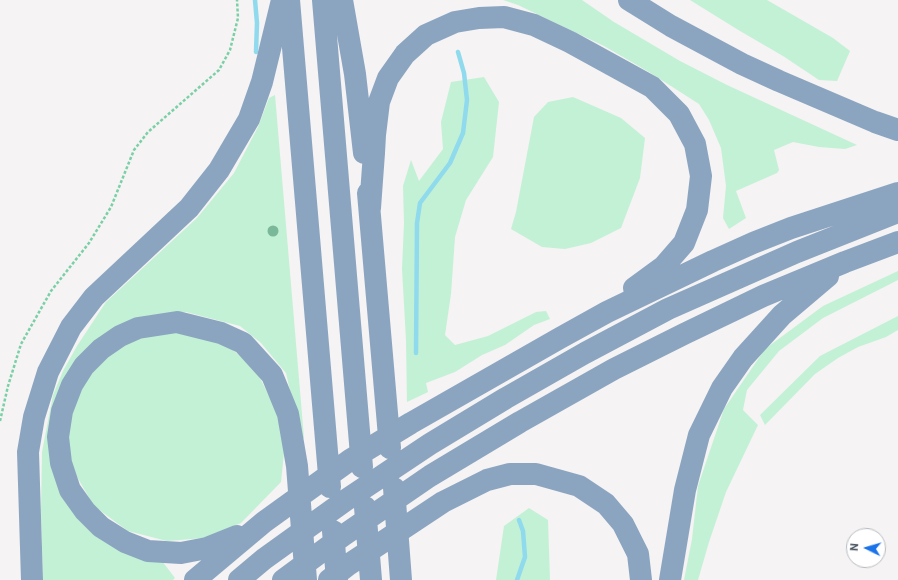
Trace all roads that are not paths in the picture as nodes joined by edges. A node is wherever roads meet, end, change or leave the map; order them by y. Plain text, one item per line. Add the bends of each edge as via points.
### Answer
1 (282, 0) edge
2 (289, 0) edge
3 (323, 0) edge
4 (342, 0) edge
5 (629, 0) edge
6 (898, 130) edge
7 (898, 193) edge
8 (370, 208) junction
9 (898, 212) edge
10 (898, 242) edge
11 (845, 262) junction
12 (607, 312) junction
13 (264, 522) junction
14 (398, 538) junction
15 (32, 580) edge
16 (195, 580) edge
17 (239, 580) edge
18 (283, 580) edge
19 (306, 580) edge
20 (329, 580) edge
21 (337, 580) edge
22 (371, 580) edge
23 (401, 580) edge
24 (409, 580) edge
25 (641, 580) edge
26 (670, 580) edge

1 - 15 highway via 262,82 249,119 219,170 189,208 94,297 71,327 48,372 34,418 28,452
2 - 21 highway
3 - 22 highway
4 - 8 highway via 355,74
5 - 6 highway via 742,64
7 - 12 highway via 778,233
8 - 12 highway via 374,136 379,102 388,78 405,54 426,35 455,22 504,17 534,25 652,87 679,114 695,144 701,176 697,210 684,243 664,266 632,289
8 - 14 highway
9 - 17 highway via 797,252 668,309 586,353 430,444 346,500
10 - 11 highway
11 - 18 highway via 763,296 684,334 614,369 514,425 430,476
11 - 26 highway via 782,315 743,358 722,388 699,435 685,490
12 - 13 highway via 350,460
13 - 16 highway
13 - 19 highway via 207,548 181,553 148,551 125,542 101,527 70,490 61,463 58,437 62,411 72,385 84,366 101,349 120,336 138,328 162,324 177,322 221,333 243,343 272,375 288,414 297,466
14 - 23 highway
14 - 24 highway
20 - 25 highway via 443,502 487,480 510,474 536,474 579,486 606,504 623,524 638,554

